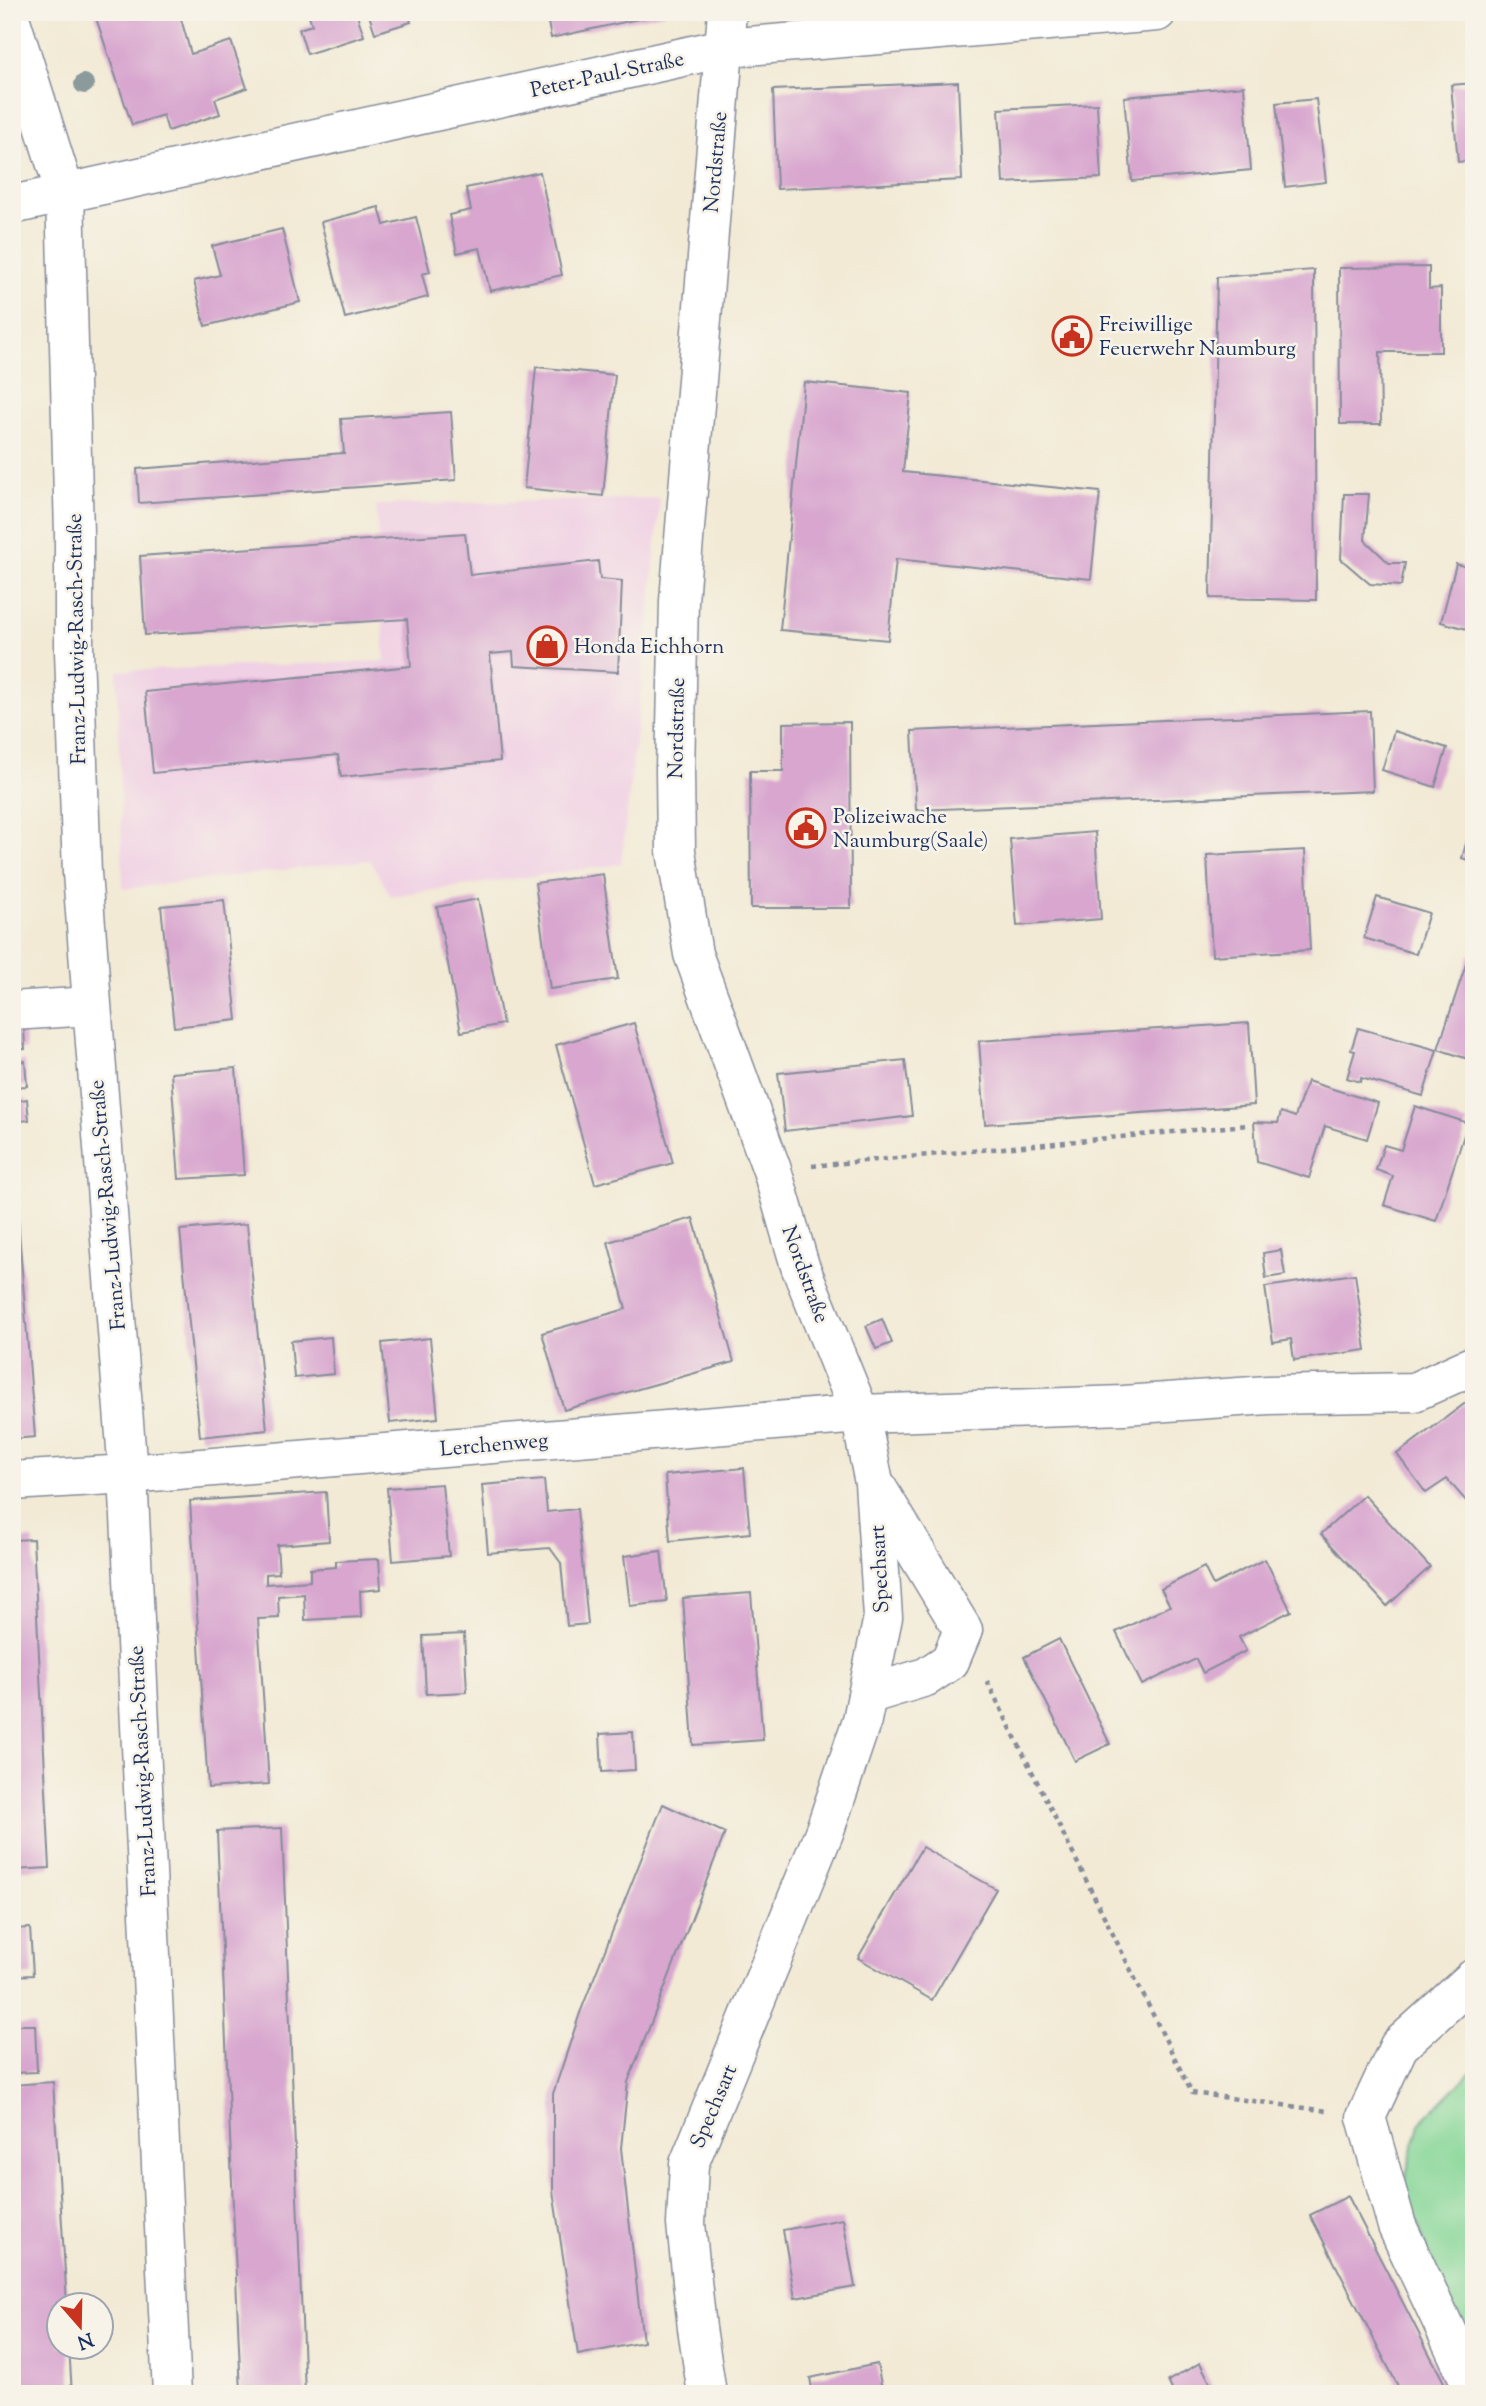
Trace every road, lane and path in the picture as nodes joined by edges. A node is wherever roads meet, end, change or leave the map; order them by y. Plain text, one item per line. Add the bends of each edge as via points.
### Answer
1 (1157, 12) edge
2 (12, 24) edge
3 (726, 30) edge
4 (65, 193) junction
5 (12, 205) edge
6 (91, 1006) junction
7 (12, 1011) edge
8 (1247, 1125) dead end
9 (772, 1170) junction
10 (1474, 1365) edge
11 (860, 1414) junction
12 (128, 1474) junction
13 (12, 1481) edge
14 (874, 1483) junction
15 (963, 1630) junction
16 (867, 1695) junction
17 (1474, 1978) edge
18 (1366, 2117) junction
19 (1474, 2389) edge
20 (172, 2394) edge
21 (707, 2394) edge

1 - 3 street, Peter-Paul-Straße
2 - 4 street, Franz-Ludwig-Rasch-Straße
3 - 4 street, Peter-Paul-Straße
3 - 9 street, Nordstraße via 679,601 676,851 693,954
4 - 5 street, Peter-Paul-Straße
4 - 6 street, Franz-Ludwig-Rasch-Straße via 74,651
6 - 7 street
6 - 12 street, Franz-Ludwig-Rasch-Straße
8 - 9 path
9 - 11 street, Nordstraße via 800,1266
10 - 11 street via 1414,1392
11 - 12 street, Lerchenweg
11 - 14 street, Spechsart
12 - 13 street, Lerchenweg
12 - 20 street, Franz-Ludwig-Rasch-Straße
14 - 15 street
14 - 16 street, Spechsart via 883,1617
15 - 16 street via 950,1661 934,1672
15 - 18 path via 1192,2093
16 - 21 street, Spechsart via 825,1830 689,2164 686,2224
17 - 18 street via 1399,2046
18 - 19 street via 1396,2226

